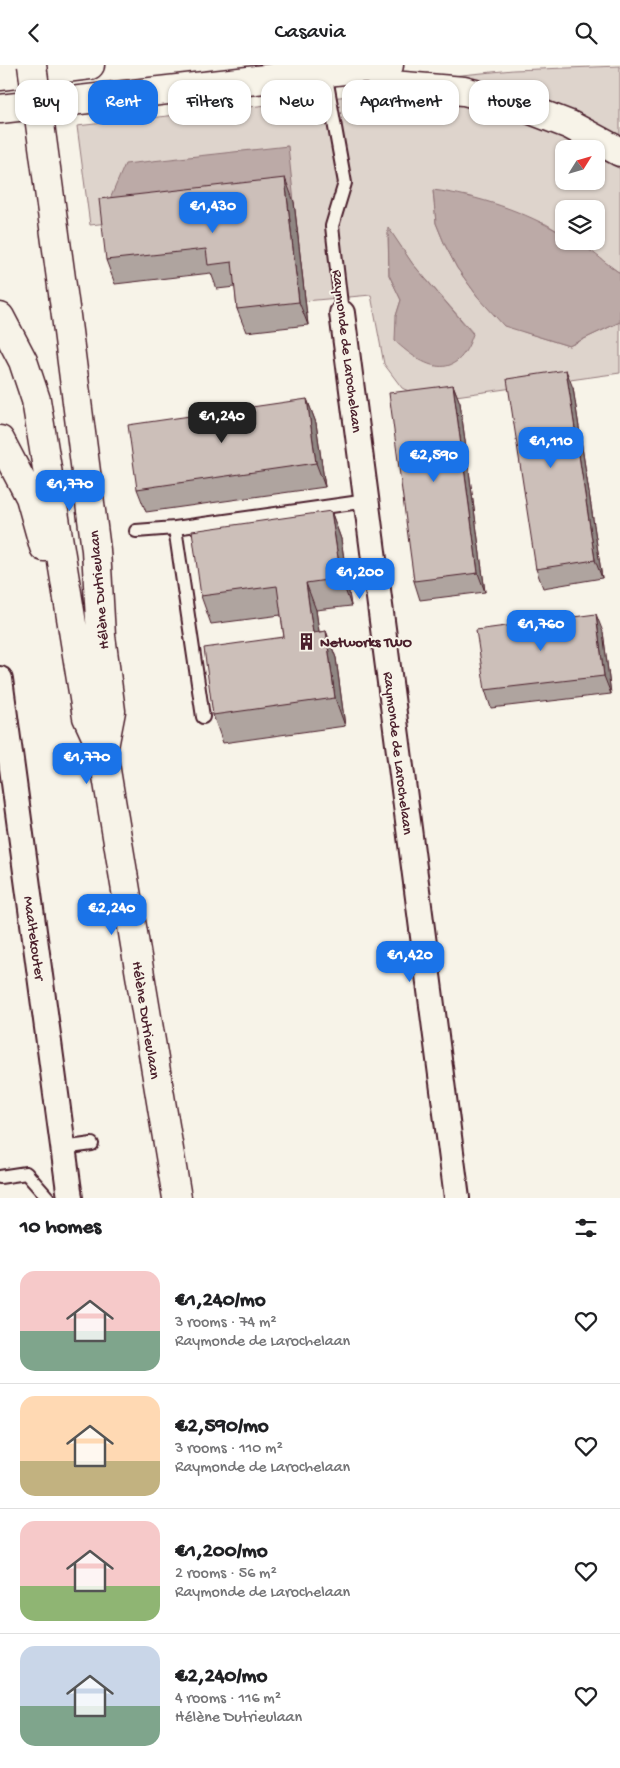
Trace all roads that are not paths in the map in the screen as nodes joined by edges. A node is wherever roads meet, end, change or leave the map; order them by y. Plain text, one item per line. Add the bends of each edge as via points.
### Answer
1 (32, 65) edge
2 (90, 65) edge
3 (379, 66) edge
4 (325, 72) junction
5 (0, 76) edge
6 (0, 109) edge
7 (620, 152) edge
8 (342, 313) joint
9 (0, 317) edge
10 (0, 440) edge
11 (367, 501) junction
12 (175, 528) junction
13 (136, 531) dead end
14 (67, 594) junction
15 (0, 679) edge
16 (202, 717) dead end
17 (103, 753) junction
18 (92, 1143) dead end
19 (70, 1147) dead end
20 (0, 1177) edge
21 (48, 1198) edge
22 (70, 1198) edge
23 (177, 1198) edge
24 (457, 1198) edge

1 - 17 main road, Hélène Dutrieulaan, bridge via 96,550 101,636 111,711
2 - 5 main road
3 - 4 main road
3 - 7 main road via 392,85 464,91 518,105 570,125
4 - 6 main road
4 - 8 lane, Raymonde de Larochelaan via 344,183 332,226
8 - 11 street, Raymonde de Larochelaan
9 - 14 main road, Hélène Dutrieulaan via 23,361 36,400
10 - 14 main road via 30,497 42,532 49,573
11 - 12 lane
11 - 24 street, Raymonde de Larochelaan
12 - 13 lane
12 - 16 lane
14 - 17 main road, Hélène Dutrieulaan via 87,717
15 - 22 street, Maaltekouter
17 - 23 main road, Hélène Dutrieulaan
18 - 19 lane
20 - 21 lane via 26,1173

